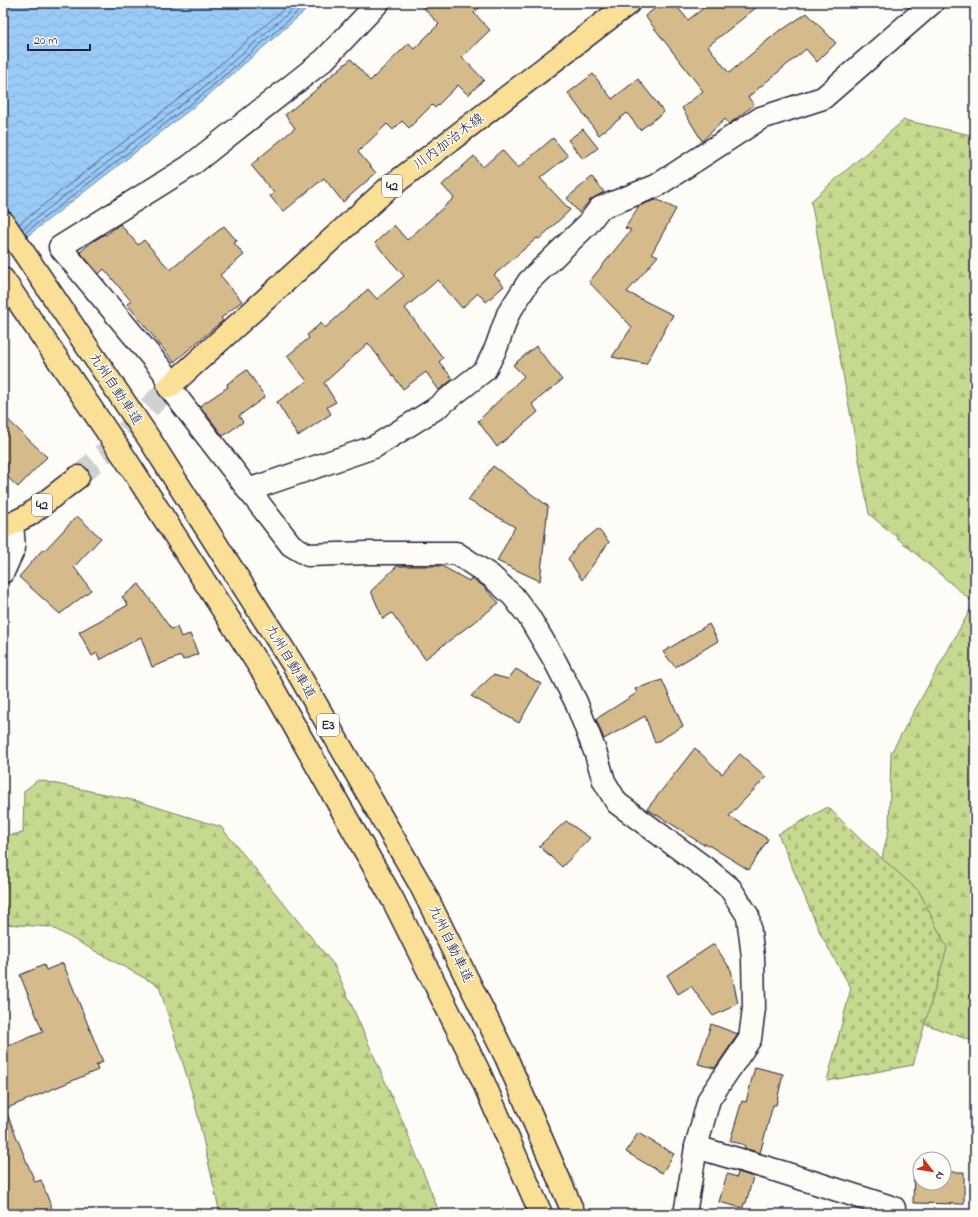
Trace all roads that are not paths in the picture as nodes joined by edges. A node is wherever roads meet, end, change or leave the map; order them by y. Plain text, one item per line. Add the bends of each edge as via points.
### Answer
1 (378, 3) edge
2 (629, 3) edge
3 (932, 3) edge
4 (3, 222) edge
5 (4, 280) edge
6 (169, 388) junction
7 (78, 478) tunnel mouth
8 (248, 490) junction
9 (8, 526) edge
10 (3, 572) edge
11 (696, 1147) junction
12 (894, 1208) dead end
13 (541, 1214) edge
14 (574, 1214) edge
15 (685, 1214) edge

1 - 6 street via 324,60 190,166 60,247 164,372
2 - 6 main road, 川内加治木線 / 42 via 386,190
3 - 8 street via 823,98 761,118 656,186 600,208 529,281 508,314 485,370 435,409 374,447
4 - 14 main road, 九州自動車道 / E3 via 150,440 290,660 420,884 506,1057
5 - 13 main road, 九州自動車道 / E3 via 126,458 270,683 393,900 479,1072
6 - 8 street
7 - 9 main road, 42 via 29,515
8 - 11 street via 291,545 308,555 456,553 491,576 529,617 555,660 576,702 604,781 617,803 730,888 748,916 753,956 754,1008 751,1033 750,1040 709,1099
9 - 10 street via 14,548
11 - 12 street
11 - 15 street

